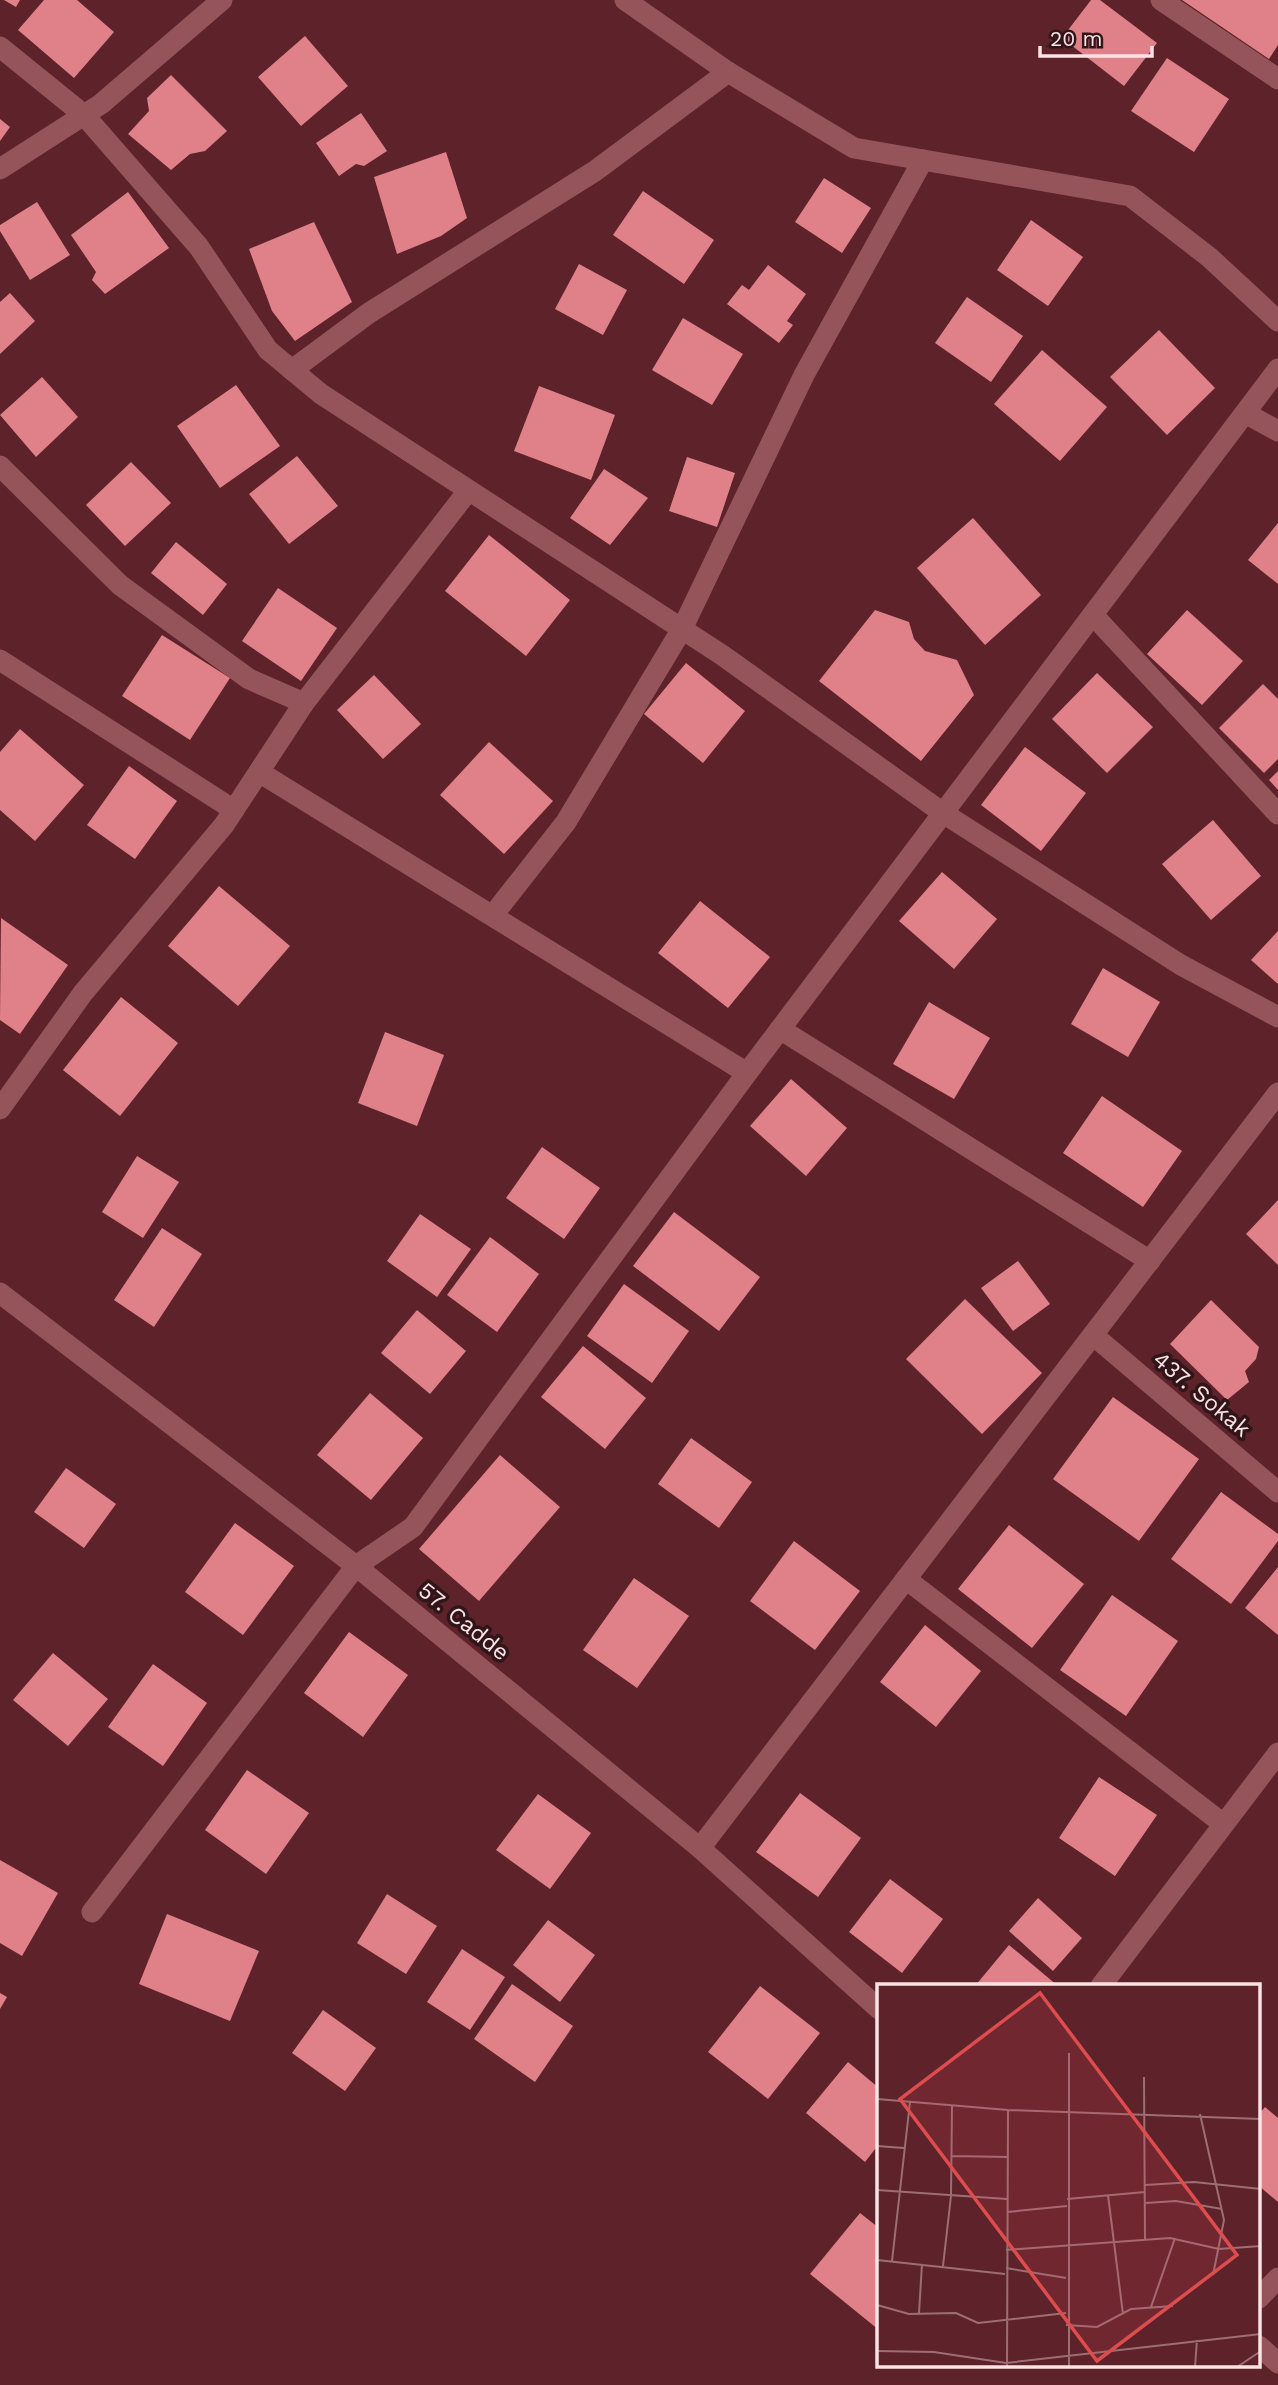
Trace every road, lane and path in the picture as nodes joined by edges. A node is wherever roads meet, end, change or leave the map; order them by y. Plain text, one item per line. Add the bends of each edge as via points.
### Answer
1 (222, 0) edge
2 (625, 0) edge
3 (1161, 0) edge
4 (0, 47) edge
5 (728, 72) junction
6 (1278, 79) edge
7 (84, 115) junction
8 (923, 160) junction
9 (0, 169) edge
10 (1278, 321) edge
11 (1278, 369) edge
12 (292, 370) junction
13 (1245, 413) junction
14 (1278, 431) edge
15 (0, 466) edge
16 (468, 491) junction
17 (1093, 615) junction
18 (682, 629) junction
19 (0, 660) edge
20 (304, 703) junction
21 (259, 772) junction
22 (234, 810) junction
23 (943, 813) junction
24 (1278, 814) edge
25 (493, 915) junction
26 (1278, 1017) edge
27 (780, 1029) junction
28 (747, 1073) junction
29 (1278, 1093) edge
30 (0, 1109) edge
31 (1150, 1261) junction
32 (0, 1293) edge
33 (1093, 1335) junction
34 (1278, 1492) edge
35 (356, 1566) junction
36 (906, 1578) junction
37 (1278, 1752) edge
38 (1222, 1823) junction
39 (700, 1848) junction
40 (92, 1912) dead end
41 (1102, 1984) edge
42 (877, 2007) edge
43 (1278, 2278) edge
44 (1260, 2297) edge
45 (1260, 2347) edge
46 (1278, 2364) edge

1 - 7 street
2 - 5 street
3 - 6 street
4 - 7 street
5 - 8 street via 854,148
5 - 12 street via 595,171 369,313
7 - 9 street
7 - 12 street via 199,247 268,350
8 - 10 street via 1130,196 1209,257
8 - 18 street via 804,375
11 - 13 street
12 - 16 street
13 - 14 street
13 - 17 street
15 - 20 street via 120,585 249,679
16 - 18 street
16 - 20 street
17 - 23 street
17 - 24 street
18 - 23 street
18 - 25 street via 566,822
19 - 22 street
20 - 21 street
21 - 22 street
21 - 25 street
22 - 30 street via 82,993
23 - 26 street via 1181,965
23 - 27 street
25 - 28 street
27 - 28 street
27 - 31 street
28 - 35 street via 413,1527
29 - 31 street
31 - 33 street
32 - 35 street, 57. Cadde
33 - 34 street, 437. Sokak
33 - 36 street
35 - 39 street, 57. Cadde
35 - 40 street
36 - 38 street
36 - 39 street
37 - 38 street
38 - 41 street
39 - 42 street, 57. Cadde
43 - 44 street
45 - 46 street

